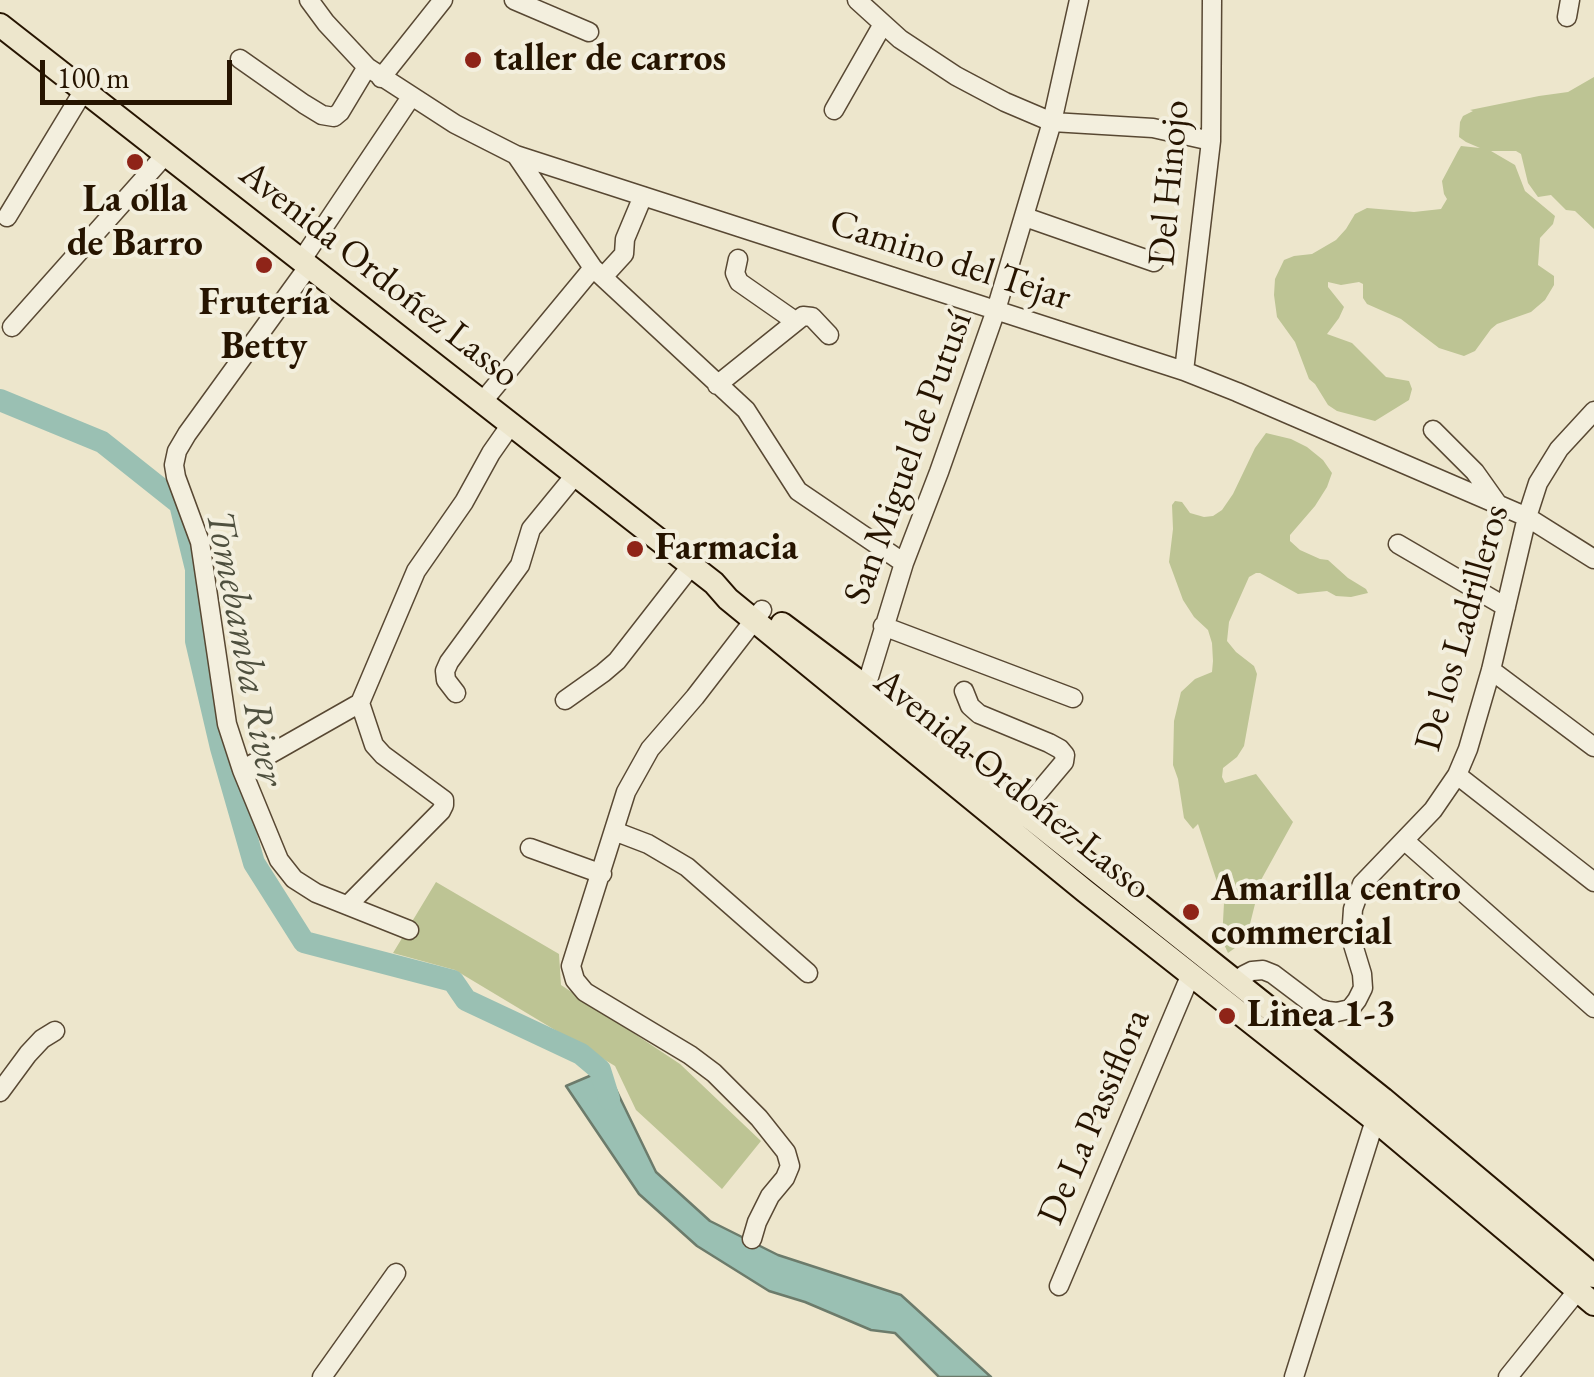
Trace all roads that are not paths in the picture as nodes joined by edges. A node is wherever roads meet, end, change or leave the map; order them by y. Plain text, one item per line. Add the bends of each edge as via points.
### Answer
1 (309, 0) edge
2 (443, 0) edge
3 (514, 0) edge
4 (856, 0) edge
5 (1078, 0) edge
6 (1212, 0) edge
7 (884, 24) junction
8 (0, 25) edge
9 (589, 32) dead end
10 (240, 59) dead end
11 (374, 72) junction
12 (84, 90) junction
13 (411, 97) junction
14 (834, 110) dead end
15 (1052, 122) junction
16 (1211, 140) junction
17 (166, 154) junction
18 (516, 154) junction
19 (643, 196) junction
20 (1024, 217) junction
21 (7, 218) dead end
22 (738, 259) dead end
23 (1154, 262) dead end
24 (304, 264) junction
25 (598, 272) junction
26 (996, 310) junction
27 (794, 321) junction
28 (12, 327) dead end
29 (829, 335) dead end
30 (1184, 372) junction
31 (716, 385) junction
32 (483, 401) junction
33 (1594, 411) edge
34 (512, 423) junction
35 (1433, 430) dead end
36 (576, 474) junction
37 (1497, 504) junction
38 (1527, 516) junction
39 (1398, 544) dead end
40 (1594, 559) edge
41 (904, 563) junction
42 (691, 566) junction
43 (1506, 608) junction
44 (758, 615) junction
45 (883, 626) junction
46 (1491, 670) junction
47 (964, 691) dead end
48 (456, 693) dead end
49 (861, 695) junction
50 (1073, 698) dead end
51 (566, 700) dead end
52 (360, 703) junction
53 (1594, 747) edge
54 (242, 770) junction
55 (1457, 775) junction
56 (1021, 813) junction
57 (614, 831) junction
58 (1405, 841) junction
59 (530, 848) dead end
60 (602, 874) junction
61 (1594, 882) edge
62 (348, 905) junction
63 (408, 930) dead end
64 (808, 973) dead end
65 (1192, 974) junction
66 (1236, 984) junction
67 (1594, 1008) edge
68 (56, 1032) dead end
69 (0, 1092) edge
70 (1375, 1120) junction
71 (752, 1239) dead end
72 (396, 1273) dead end
73 (1059, 1286) dead end
74 (1588, 1290) edge
75 (322, 1377) edge
76 (1294, 1377) edge
77 (1508, 1377) edge

1 - 11 street, Camino del Tejar
2 - 11 street
3 - 9 street
4 - 7 street
5 - 15 street, San Miguel de Putusí
6 - 16 street, Del Hinojo
7 - 14 street
7 - 15 street via 956,76
8 - 12 main road, Avenida Ordoñez Lasso
10 - 11 street via 334,117
11 - 13 street, Camino del Tejar
12 - 17 main road, Avenida Ordoñez Lasso
12 - 21 street
13 - 18 street, Camino del Tejar
13 - 24 street
15 - 16 street via 1153,128
15 - 20 street, San Miguel de Putusí
16 - 30 street, Del Hinojo
17 - 24 main road, Avenida Ordoñez Lasso
17 - 28 street
18 - 19 street, Camino del Tejar
18 - 25 street
19 - 25 street via 624,254
19 - 26 street, Camino del Tejar
20 - 23 street
20 - 26 street, San Miguel de Putusí
22 - 27 street via 738,282
24 - 32 main road, Avenida Ordoñez Lasso
24 - 54 street via 187,434 174,464 200,542 227,724
25 - 31 street
25 - 32 street
26 - 30 street, Camino del Tejar
26 - 41 street, San Miguel de Putusí
27 - 29 street via 807,315
27 - 31 street
30 - 37 street, Camino del Tejar
31 - 41 street via 746,410 798,491
32 - 34 main road, Avenida Ordoñez Lasso
33 - 38 street, De los Ladrilleros via 1559,449
34 - 36 main road, Avenida Ordoñez Lasso
34 - 52 street via 416,571
35 - 37 street
36 - 42 main road, Avenida Ordoñez Lasso
36 - 48 street via 532,529 520,565 449,662 446,680
37 - 38 street, Camino del Tejar
38 - 40 street, Camino del Tejar
38 - 43 street, De los Ladrilleros
39 - 43 street
41 - 45 street, San Miguel de Putusí
42 - 44 main road, Avenida Ordoñez Lasso
42 - 51 street via 617,661
43 - 46 street, De los Ladrilleros
44 - 49 main road, Avenida Ordoñez Lasso
44 - 57 street via 650,749
45 - 49 street, San Miguel de Putusí
45 - 50 street
46 - 53 street
46 - 55 street, De los Ladrilleros
47 - 56 street via 979,714 1050,743 1065,756
49 - 56 main road, Avenida Ordoñez Lasso
49 - 65 main road, Avenida Ordoñez Lasso
52 - 54 street
52 - 62 street via 382,755 444,805
54 - 62 street via 284,867 309,889
55 - 58 street, De los Ladrilleros
55 - 61 street
56 - 66 main road, Avenida Ordoñez Lasso
57 - 60 street
57 - 64 street via 687,867
58 - 66 street, De los Ladrilleros via 1362,884 1353,909 1351,938 1362,988 1350,1008 1318,1008 1263,970
58 - 67 street
59 - 60 street
60 - 71 street via 571,966 575,980 714,1073 786,1152 790,1166
62 - 63 street
65 - 70 main road, Avenida Ordoñez Lasso
65 - 73 street, De La Passiflora
66 - 74 main road, Avenida Ordoñez Lasso via 1383,1099
68 - 69 street via 42,1038
70 - 74 main road, Avenida Ordoñez Lasso
70 - 76 street
72 - 75 street
74 - 77 street

